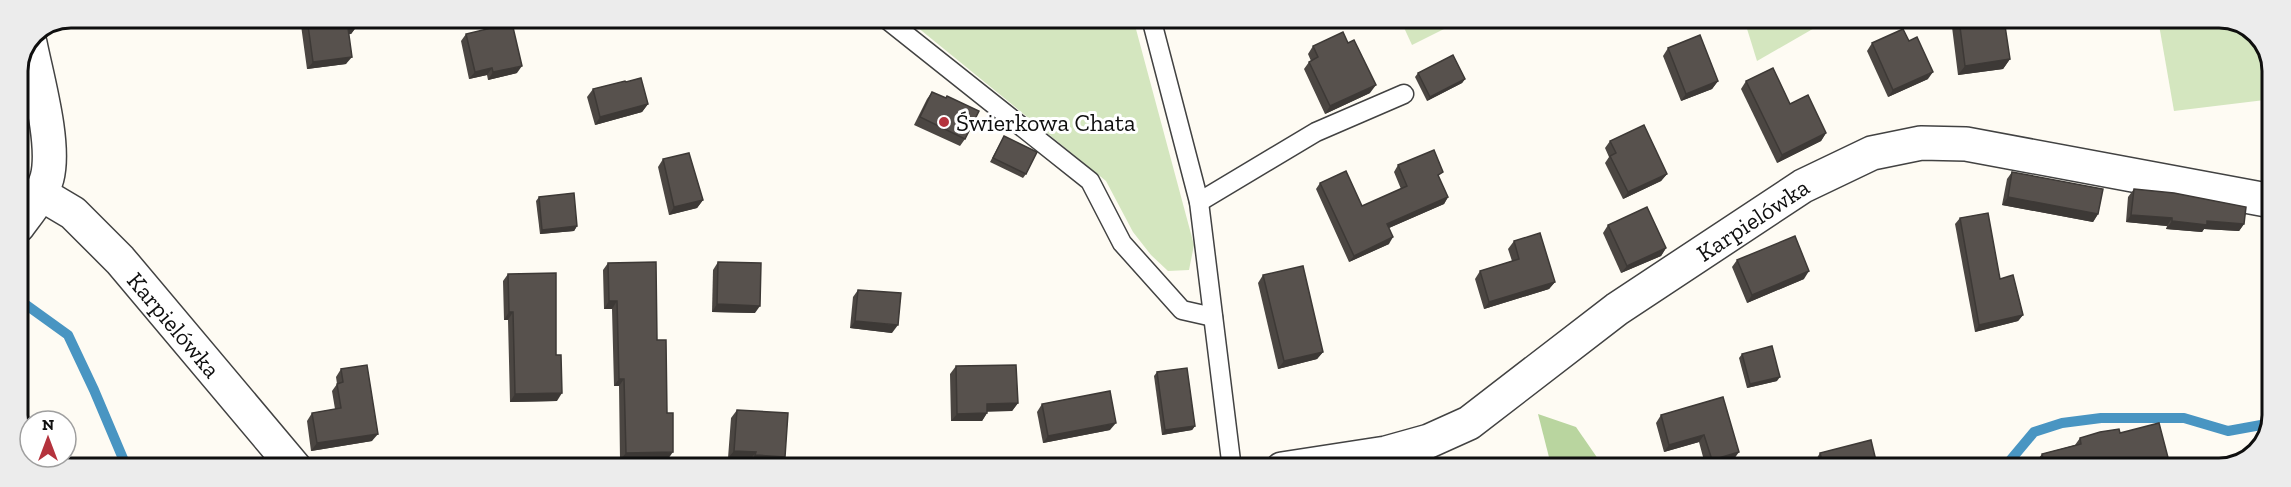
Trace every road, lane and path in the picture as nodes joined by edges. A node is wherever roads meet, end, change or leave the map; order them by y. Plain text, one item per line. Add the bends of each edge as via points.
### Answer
1 (899, 29) edge
2 (1153, 29) edge
3 (32, 55) edge
4 (1404, 94) dead end
5 (41, 194) junction
6 (2262, 199) edge
7 (1199, 202) junction
8 (28, 212) edge
9 (1213, 317) junction
10 (286, 458) edge
11 (1231, 458) edge
12 (1354, 458) edge

1 - 9 lane via 1090,181 1122,243 1182,310
2 - 7 lane
3 - 5 street via 50,149
4 - 7 lane via 1316,132
5 - 8 street
5 - 10 street, Karpielówka via 73,213 120,260
6 - 12 street, Karpielówka via 1966,144 1921,143 1872,153 1803,186 1617,309 1469,423 1429,441
7 - 9 lane
9 - 11 lane

